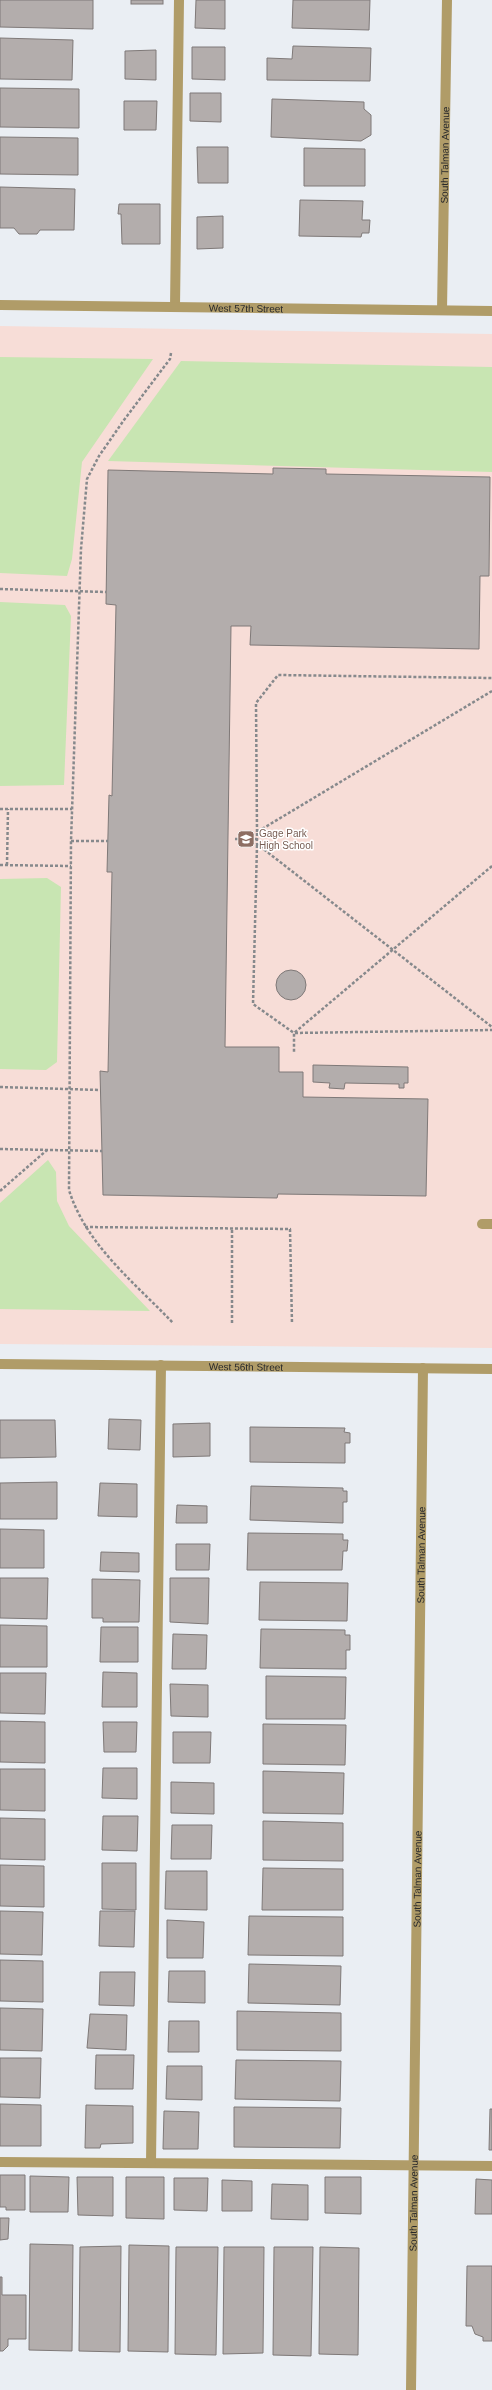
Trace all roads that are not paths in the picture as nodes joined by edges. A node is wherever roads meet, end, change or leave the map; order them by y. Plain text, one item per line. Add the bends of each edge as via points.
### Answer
1 (180, 0) edge
2 (447, 0) edge
3 (0, 305) edge
4 (175, 307) junction
5 (442, 310) junction
6 (492, 311) edge
7 (0, 1364) edge
8 (161, 1365) junction
9 (424, 1368) junction
10 (492, 1369) edge
11 (0, 2162) edge
12 (151, 2163) junction
13 (414, 2166) junction
14 (492, 2166) edge
15 (411, 2390) edge

1 - 4 street
2 - 5 street, South Talman Avenue
3 - 4 street, West 57th Street
4 - 5 street, West 57th Street
5 - 6 street, West 57th Street
7 - 8 street, West 56th Street
8 - 9 street, West 56th Street
8 - 12 street
9 - 10 street, West 56th Street
9 - 13 street, South Talman Avenue
11 - 12 street
12 - 13 street
13 - 14 street
13 - 15 street, South Talman Avenue

